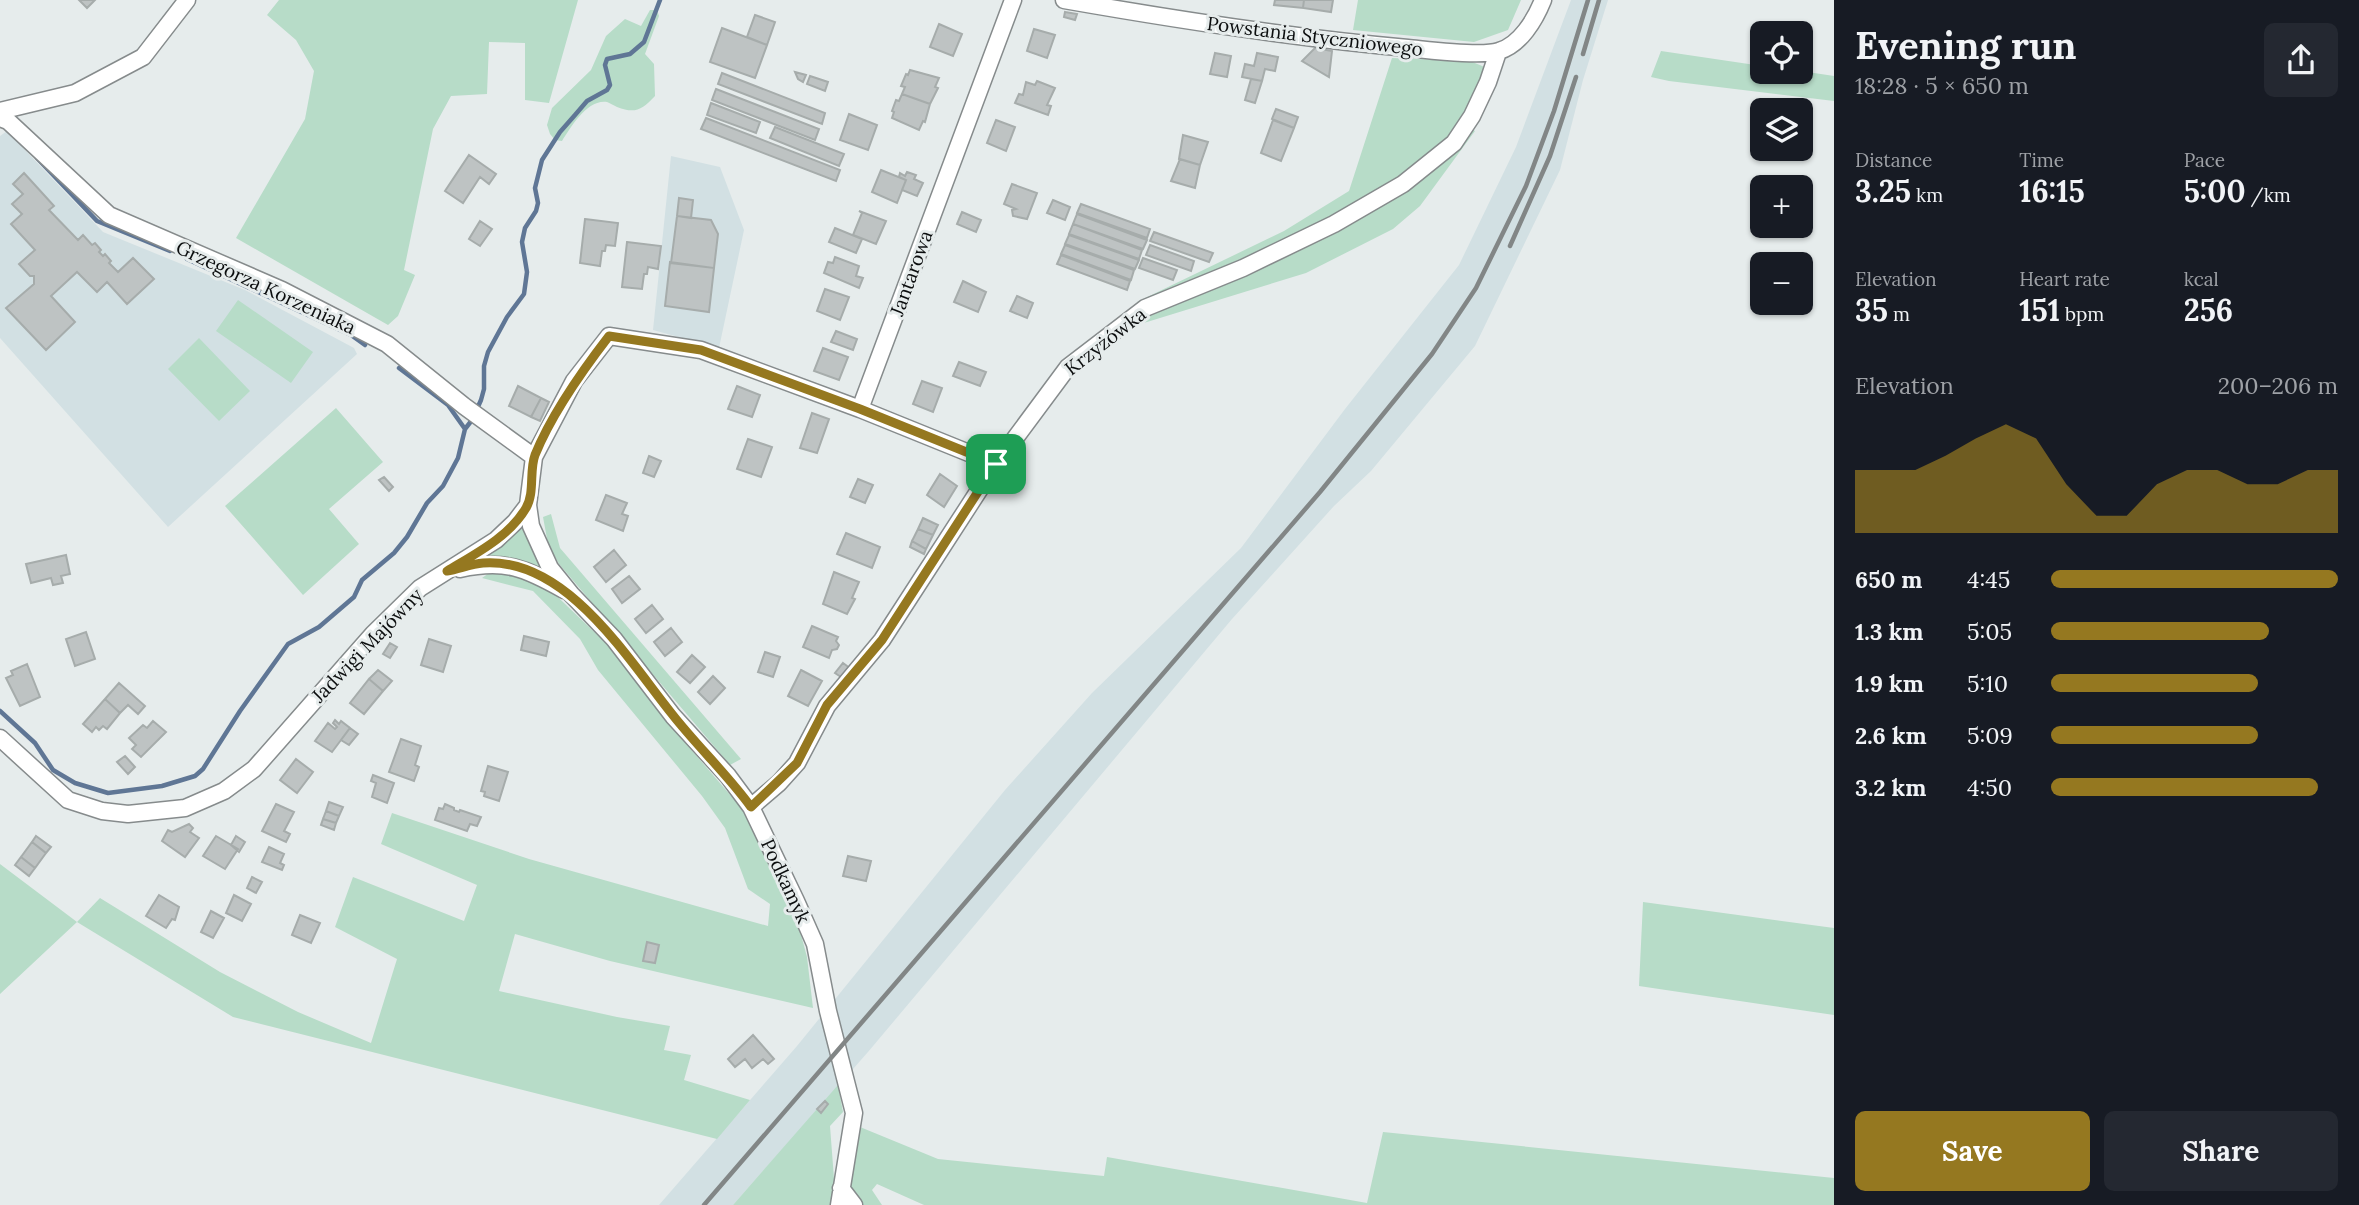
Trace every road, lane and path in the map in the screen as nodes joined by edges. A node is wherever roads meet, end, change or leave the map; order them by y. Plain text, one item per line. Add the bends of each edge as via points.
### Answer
1 (187, 0) edge
2 (1013, 0) edge
3 (1064, 0) edge
4 (1543, 0) edge
5 (1498, 52) junction
6 (0, 111) edge
7 (0, 118) edge
8 (860, 409) junction
9 (534, 457) junction
10 (996, 464) junction
11 (528, 505) junction
12 (447, 571) junction
13 (571, 594) junction
14 (0, 738) edge
15 (751, 807) junction
16 (841, 1188) junction
17 (839, 1205) edge
18 (854, 1205) edge

1 - 6 street via 144,57 75,93
2 - 8 street, Jantarowa
3 - 5 street, Powstania Styczniowego via 1371,45
4 - 5 street via 1514,44
5 - 10 street, Krzyżówka via 1472,116 1454,143 1403,184 1334,224 1145,308 1068,367
7 - 9 street, Grzegorza Korzeniaka via 108,215 282,290 387,344
8 - 9 street via 701,350 609,336 574,381
8 - 10 street
9 - 11 street
10 - 15 street, Krzyżówka via 882,640 827,705 797,763
11 - 12 street, Jadwigi Majówny via 496,540
11 - 13 street, Podkamyk via 538,545
12 - 13 street, Podkamyk via 484,563 509,565
12 - 14 street, Jadwigi Majówny via 420,588 373,634 254,769 224,791 185,808 128,814 68,800
13 - 15 street, Podkamyk via 614,639
15 - 16 street, Podkamyk via 814,944 850,1094 854,1113
16 - 17 street, Podkamyk
16 - 18 street

